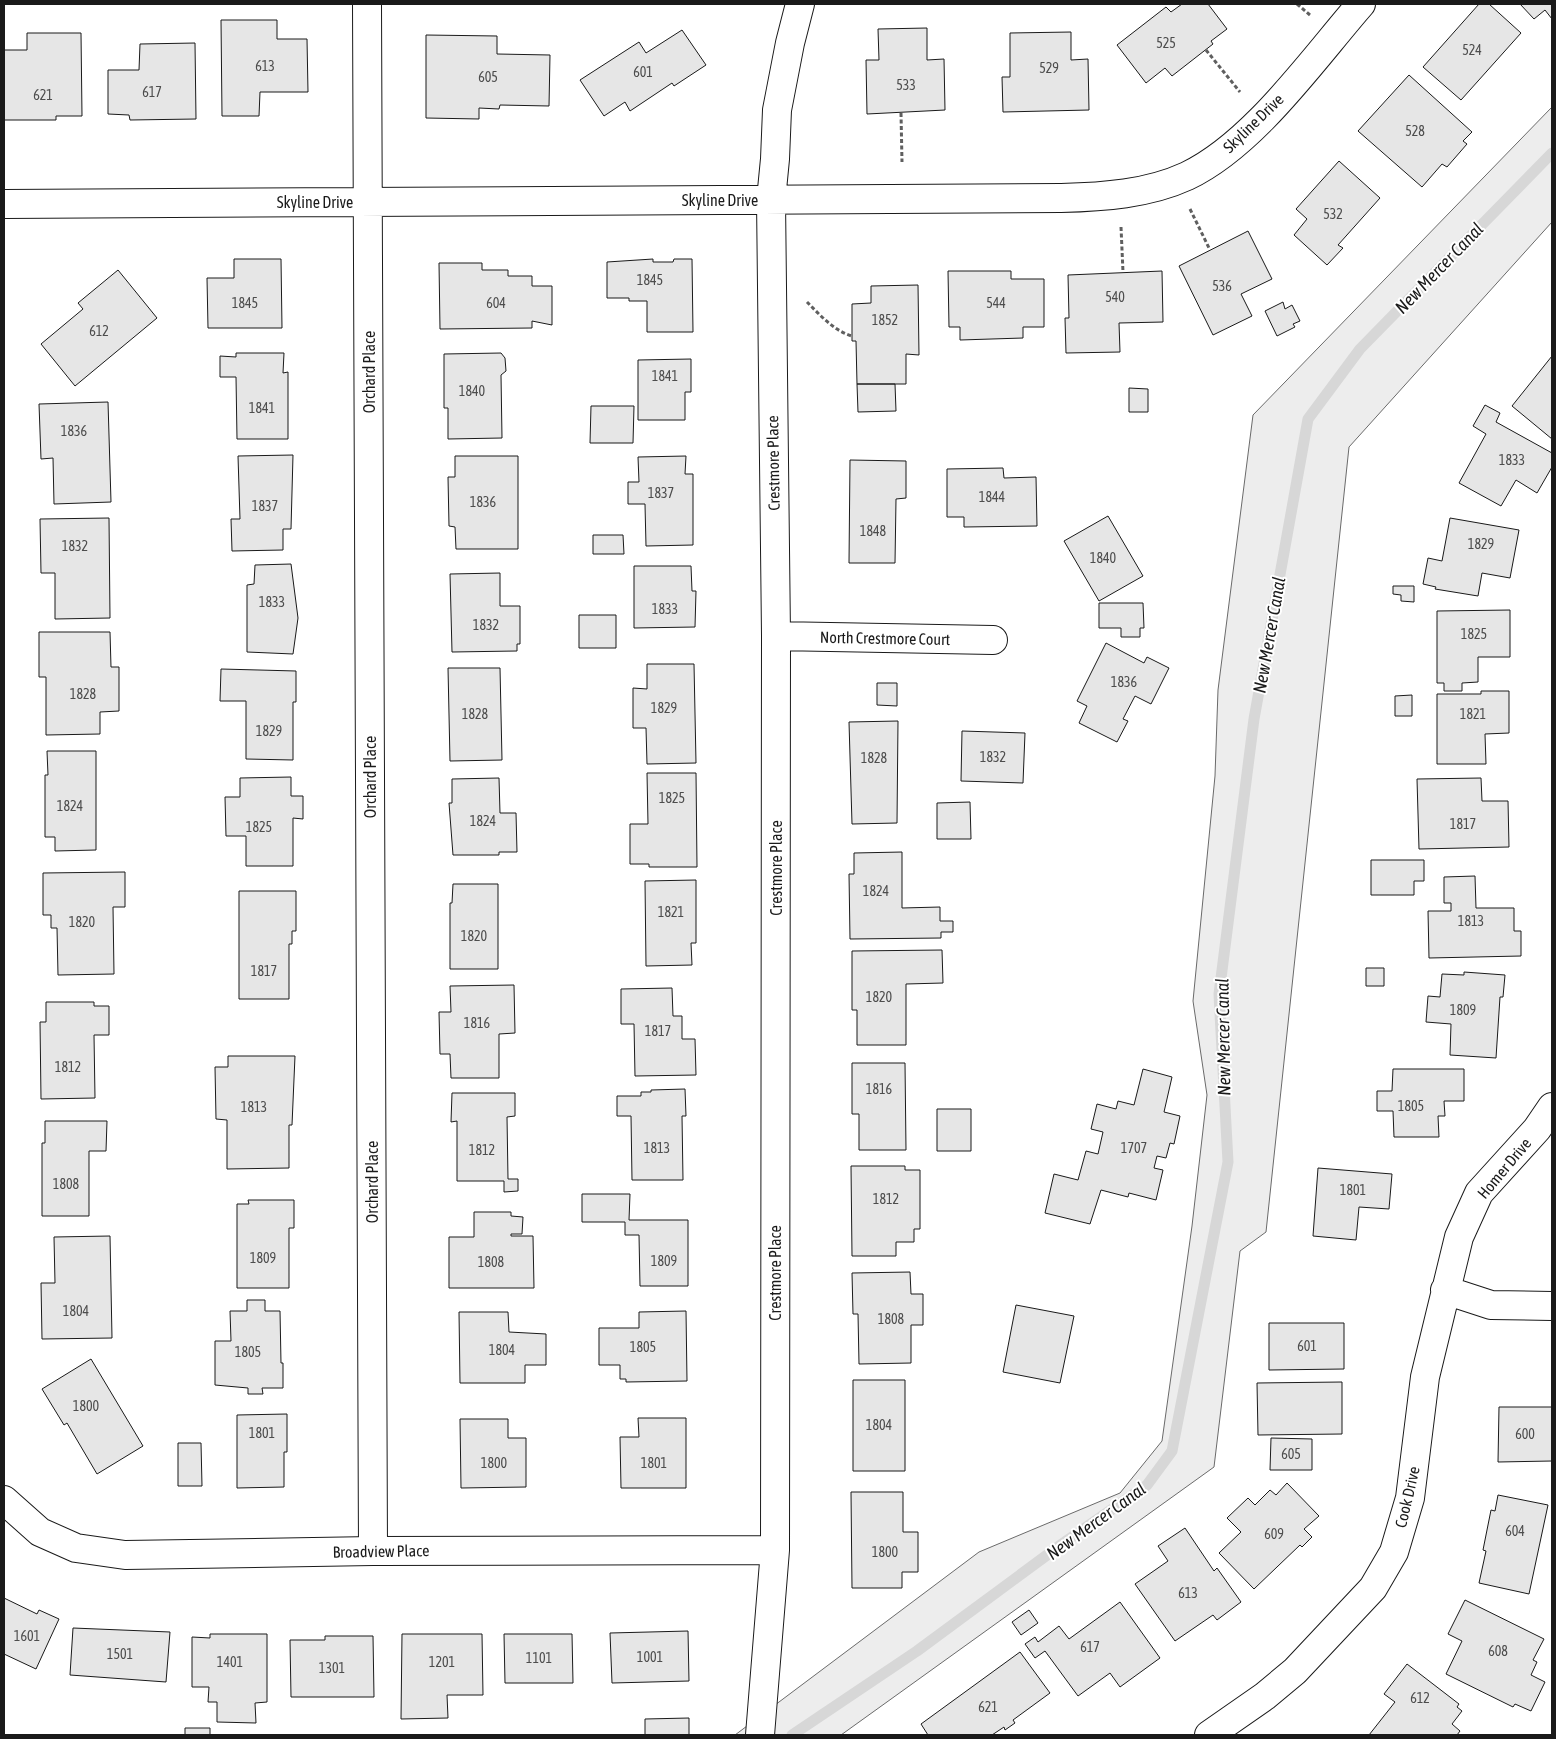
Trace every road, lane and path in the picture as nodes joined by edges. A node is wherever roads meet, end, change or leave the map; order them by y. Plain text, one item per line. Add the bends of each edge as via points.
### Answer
1 (367, 4) edge
2 (800, 4) edge
3 (1297, 4) edge
4 (1361, 4) edge
5 (1310, 15) dead end
6 (1206, 50) dead end
7 (1240, 92) dead end
8 (901, 113) dead end
9 (902, 162) dead end
10 (771, 200) junction
11 (368, 202) junction
12 (4, 204) edge
13 (1190, 209) dead end
14 (1121, 227) dead end
15 (1210, 250) dead end
16 (1123, 272) dead end
17 (807, 302) dead end
18 (852, 336) dead end
19 (776, 636) junction
20 (993, 640) dead end
21 (1552, 1107) edge
22 (1445, 1290) junction
23 (1552, 1306) edge
24 (4, 1500) edge
25 (774, 1550) junction
26 (372, 1551) junction
27 (760, 1722) edge
28 (1209, 1735) edge

1 - 11 street, Orchard Place
2 - 10 street, Crestmore Place via 777,110
3 - 5 path
4 - 10 street, Skyline Drive via 1270,110 1229,148 1187,176 1144,190 1074,198
6 - 7 path
8 - 9 path
10 - 11 street, Skyline Drive
10 - 19 street, Crestmore Place
11 - 12 street, Skyline Drive
11 - 26 street, Orchard Place
13 - 15 path
14 - 16 path
17 - 18 path via 826,321
19 - 20 street, North Crestmore Court
19 - 25 street, Crestmore Place
21 - 22 street, Homer Drive via 1479,1193 1459,1237
22 - 23 street via 1491,1305
22 - 28 street, Cook Drive via 1426,1377 1410,1498 1394,1552 1373,1588 1295,1671
24 - 26 street, Broadview Place via 40,1532 76,1548 125,1555
25 - 26 street, Broadview Place
25 - 27 street, Crestmore Place

